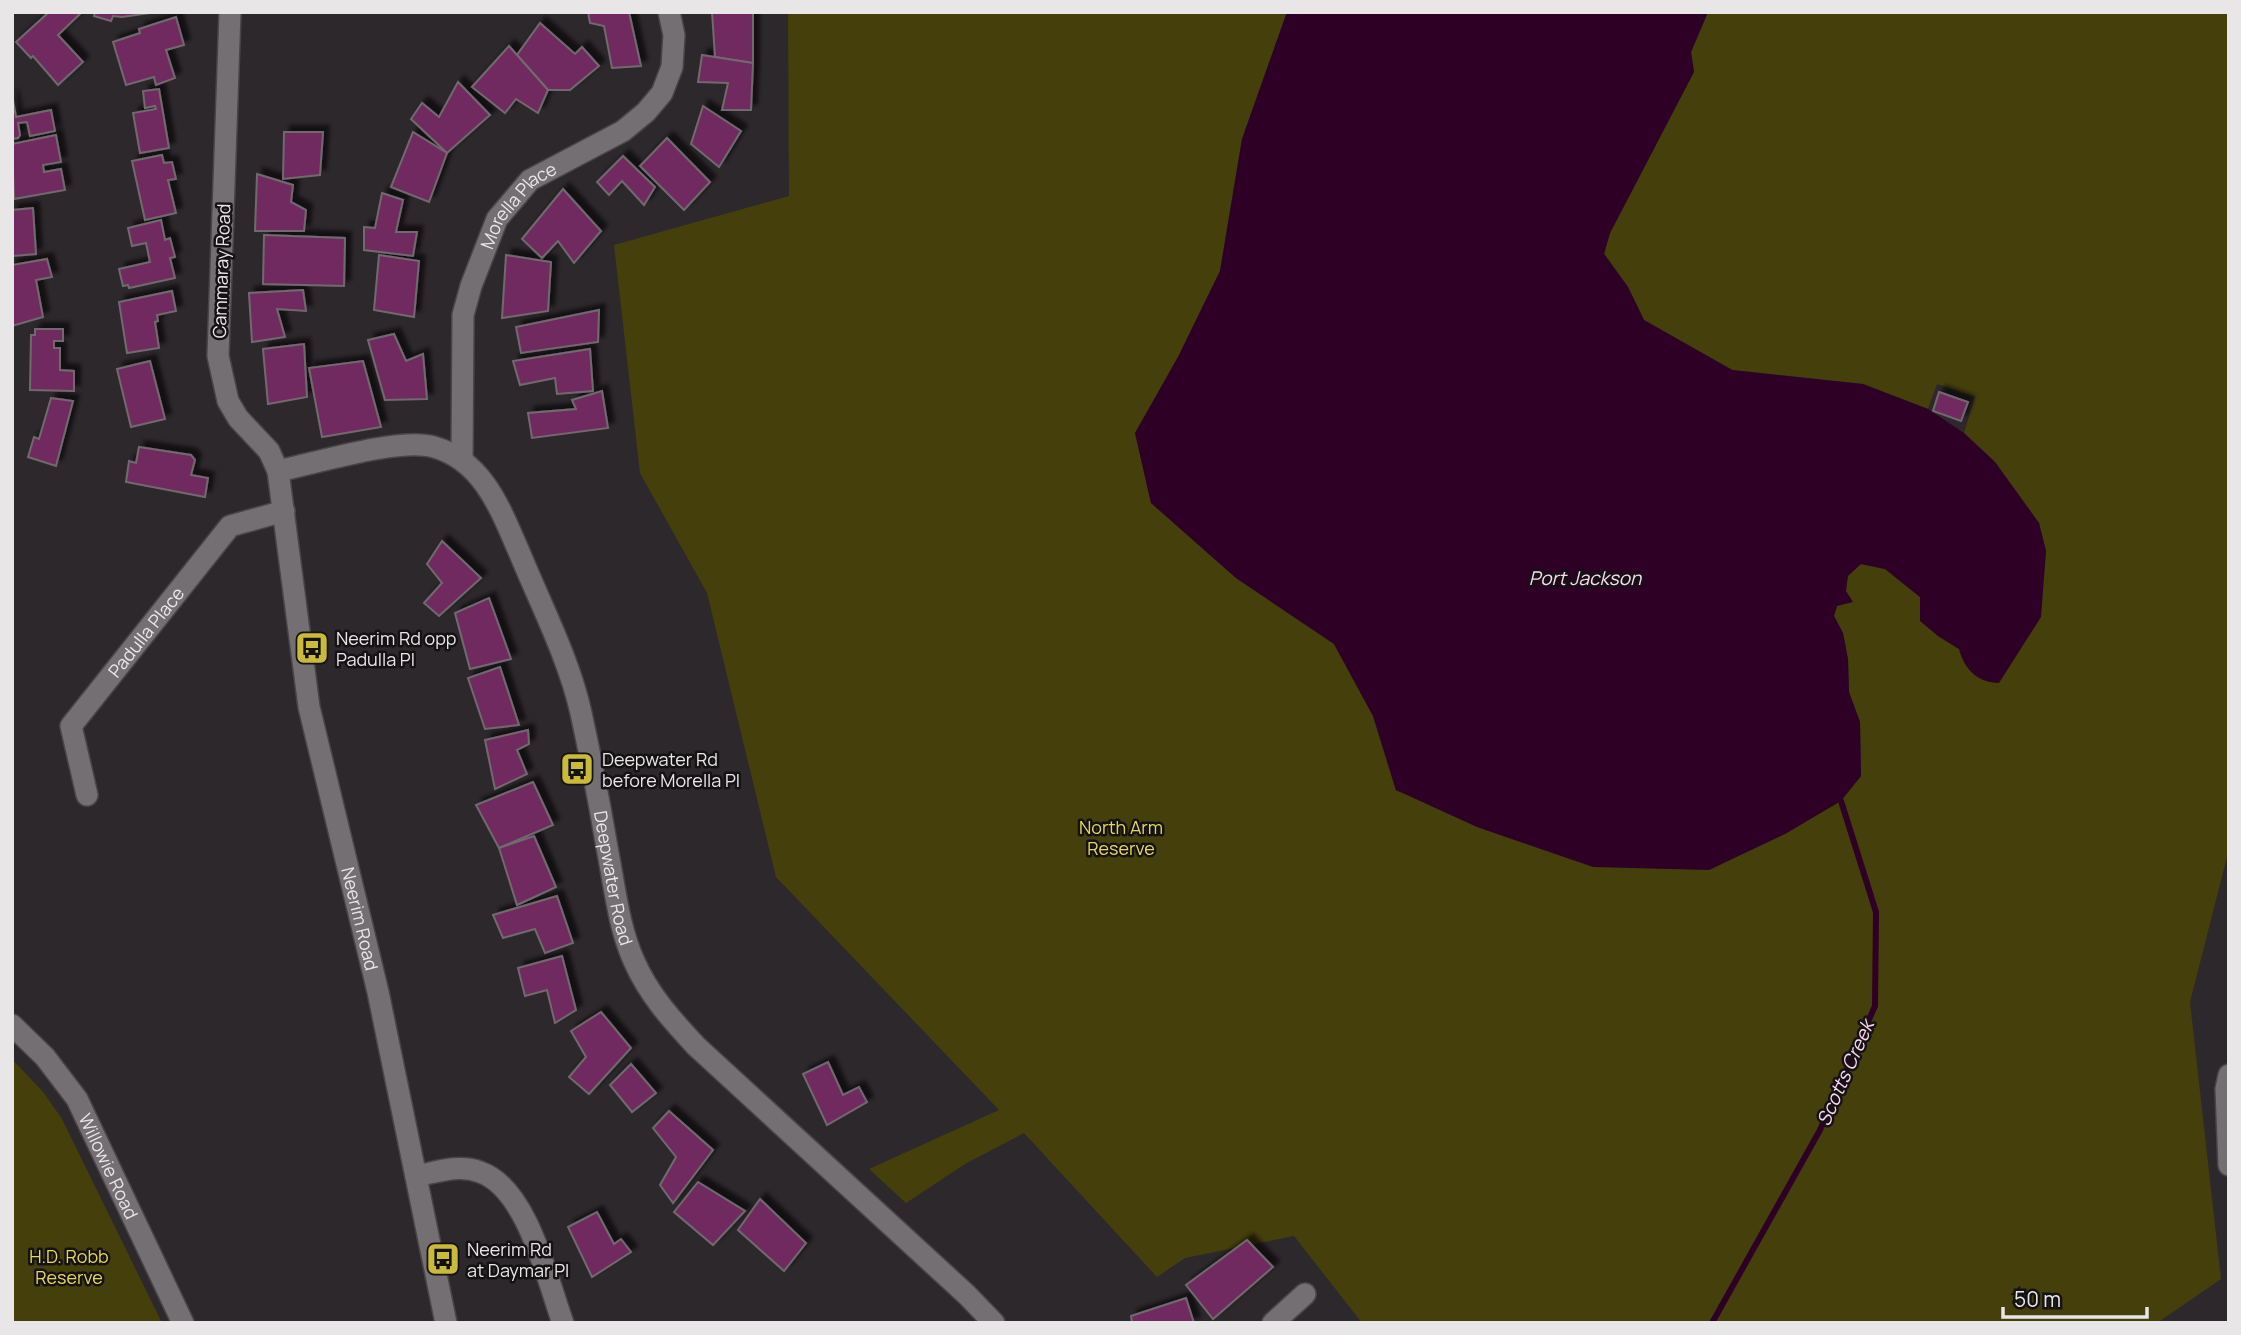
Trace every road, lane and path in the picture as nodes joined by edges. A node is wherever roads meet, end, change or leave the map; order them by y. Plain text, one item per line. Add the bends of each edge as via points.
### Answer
1 (669, 12) edge
2 (233, 13) edge
3 (462, 460) junction
4 (278, 471) junction
5 (285, 511) junction
6 (87, 795) dead end
7 (12, 1025) edge
8 (2229, 1075) edge
9 (2229, 1166) edge
10 (416, 1176) junction
11 (1305, 1294) dead end
12 (183, 1323) edge
13 (446, 1323) edge
14 (563, 1323) edge
15 (994, 1323) edge
16 (1273, 1323) edge

1 - 3 street, Morella Place via 674,35 672,67 662,93 623,131 530,180 497,219 463,315
2 - 4 street, Cammaray Road via 218,356 228,401 270,451
3 - 4 street, Deepwater Road via 432,446 409,445
3 - 15 street, Deepwater Road via 486,485 514,541 573,684 619,911 633,960 649,990 696,1045
4 - 5 street, Cammaray Road
5 - 6 street, Padulla Place via 230,526 71,726
5 - 10 street, Neerim Road via 311,718 378,992
7 - 12 street, Willowie Road via 45,1057 77,1099
8 - 9 street
10 - 13 street, Neerim Road
10 - 14 street via 456,1168 479,1171 501,1182 527,1221
11 - 16 street

